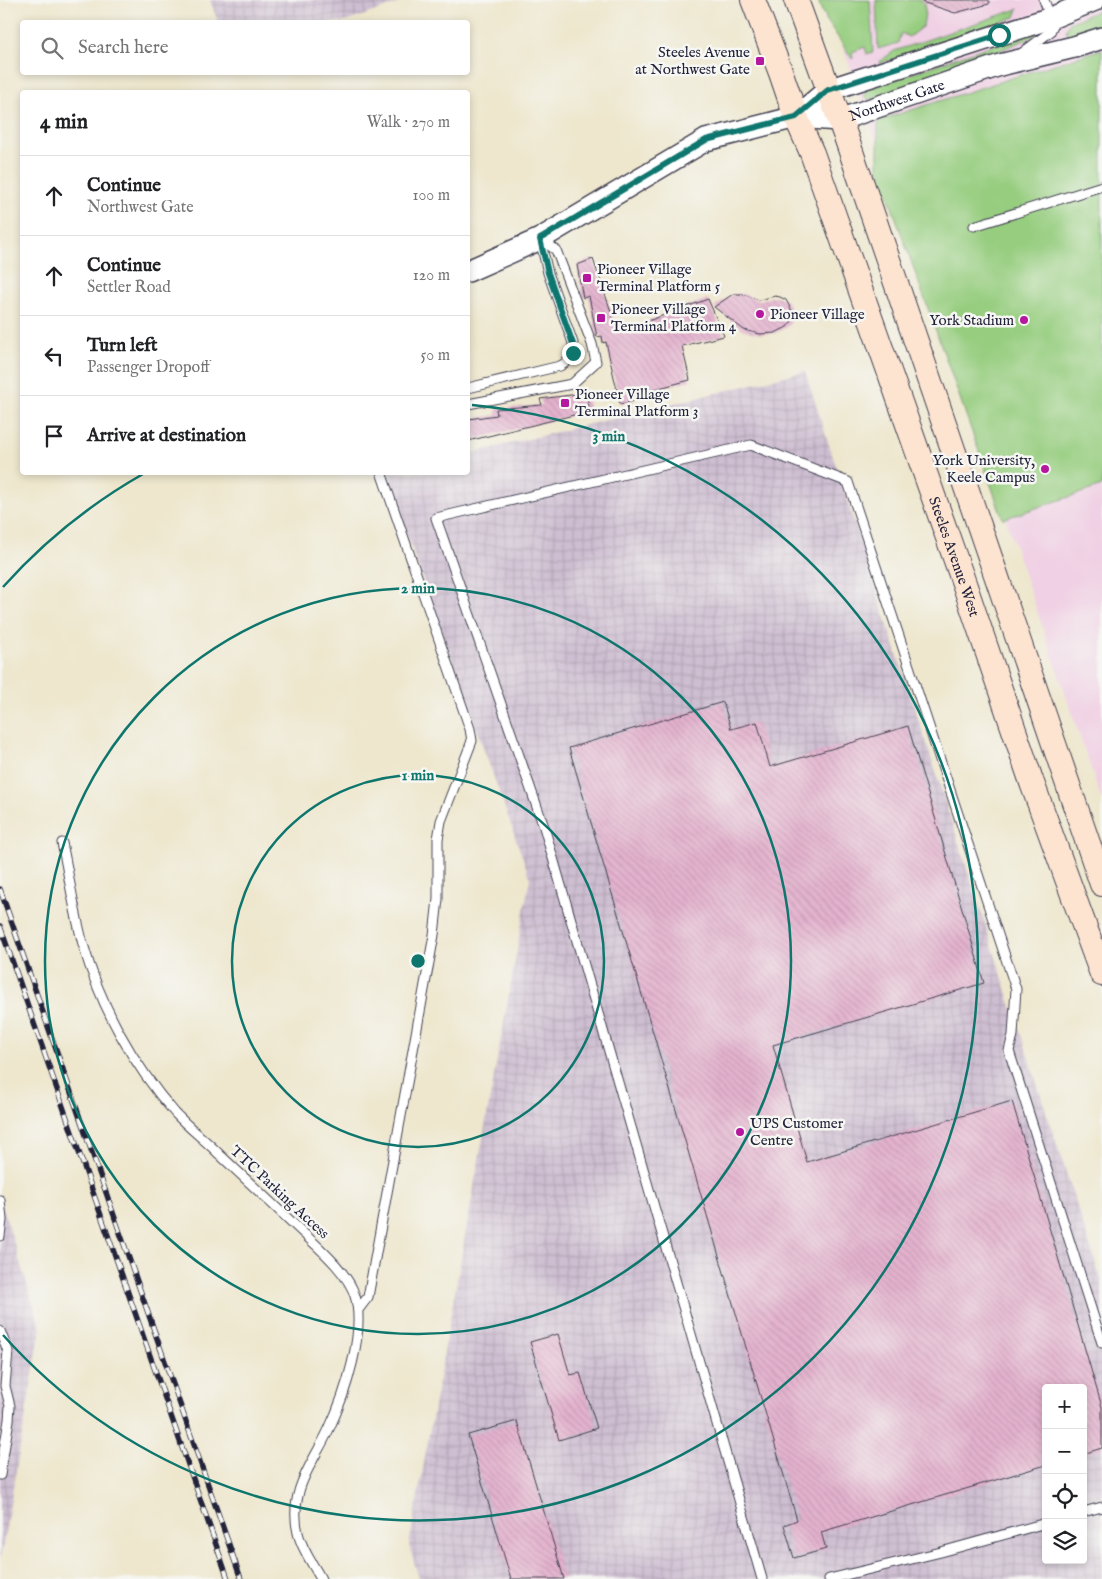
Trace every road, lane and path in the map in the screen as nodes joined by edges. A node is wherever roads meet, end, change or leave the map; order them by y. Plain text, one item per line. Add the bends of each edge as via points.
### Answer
1 (753, 0) edge
2 (796, 0) edge
3 (1095, 0) edge
4 (1048, 9) edge
5 (1102, 38) edge
6 (1000, 65) junction
7 (828, 90) junction
8 (796, 117) junction
9 (839, 120) junction
10 (1102, 186) edge
11 (974, 226) dead end
12 (540, 239) junction
13 (470, 270) edge
14 (470, 388) edge
15 (470, 404) edge
16 (382, 475) edge
17 (62, 843) dead end
18 (1102, 884) edge
19 (1102, 974) edge
20 (0, 1200) edge
21 (0, 1236) edge
22 (358, 1310) junction
23 (0, 1331) edge
24 (1102, 1343) edge
25 (0, 1475) edge
26 (1102, 1507) edge
27 (1087, 1511) edge
28 (1042, 1524) edge
29 (321, 1579) edge
30 (762, 1579) edge
31 (829, 1579) edge

1 - 8 main road, Steeles Avenue West
2 - 7 main road
3 - 4 street, Northwest Gate
4 - 6 lane, Northwest Gate via 1053,25 1050,32
4 - 7 street, Northwest Gate
5 - 6 street, Northwest Gate via 1074,48
6 - 9 street, Northwest Gate
7 - 8 street, Northwest Gate
7 - 9 main road
8 - 9 street, Northwest Gate
8 - 12 street via 706,140
8 - 19 main road, Steeles Avenue West via 812,153
9 - 18 main road
10 - 11 lane
12 - 13 street
12 - 14 lane via 548,273 573,344 573,353 569,361 560,366
12 - 15 lane via 556,250 596,362 572,384
16 - 22 lane via 472,741 441,821 434,935 368,1297
17 - 22 lane, TTC Parking Access via 93,975 115,1025 145,1073 176,1113 322,1250 345,1277 355,1294
20 - 21 lane
22 - 29 lane, TTC Parking Access via 356,1343 341,1401 298,1492 298,1531 303,1548
23 - 25 lane via 8,1351 5,1386 10,1406
24 - 30 lane via 1009,1052 1016,989 848,482 750,445 436,518 544,827
26 - 27 lane
28 - 31 lane

